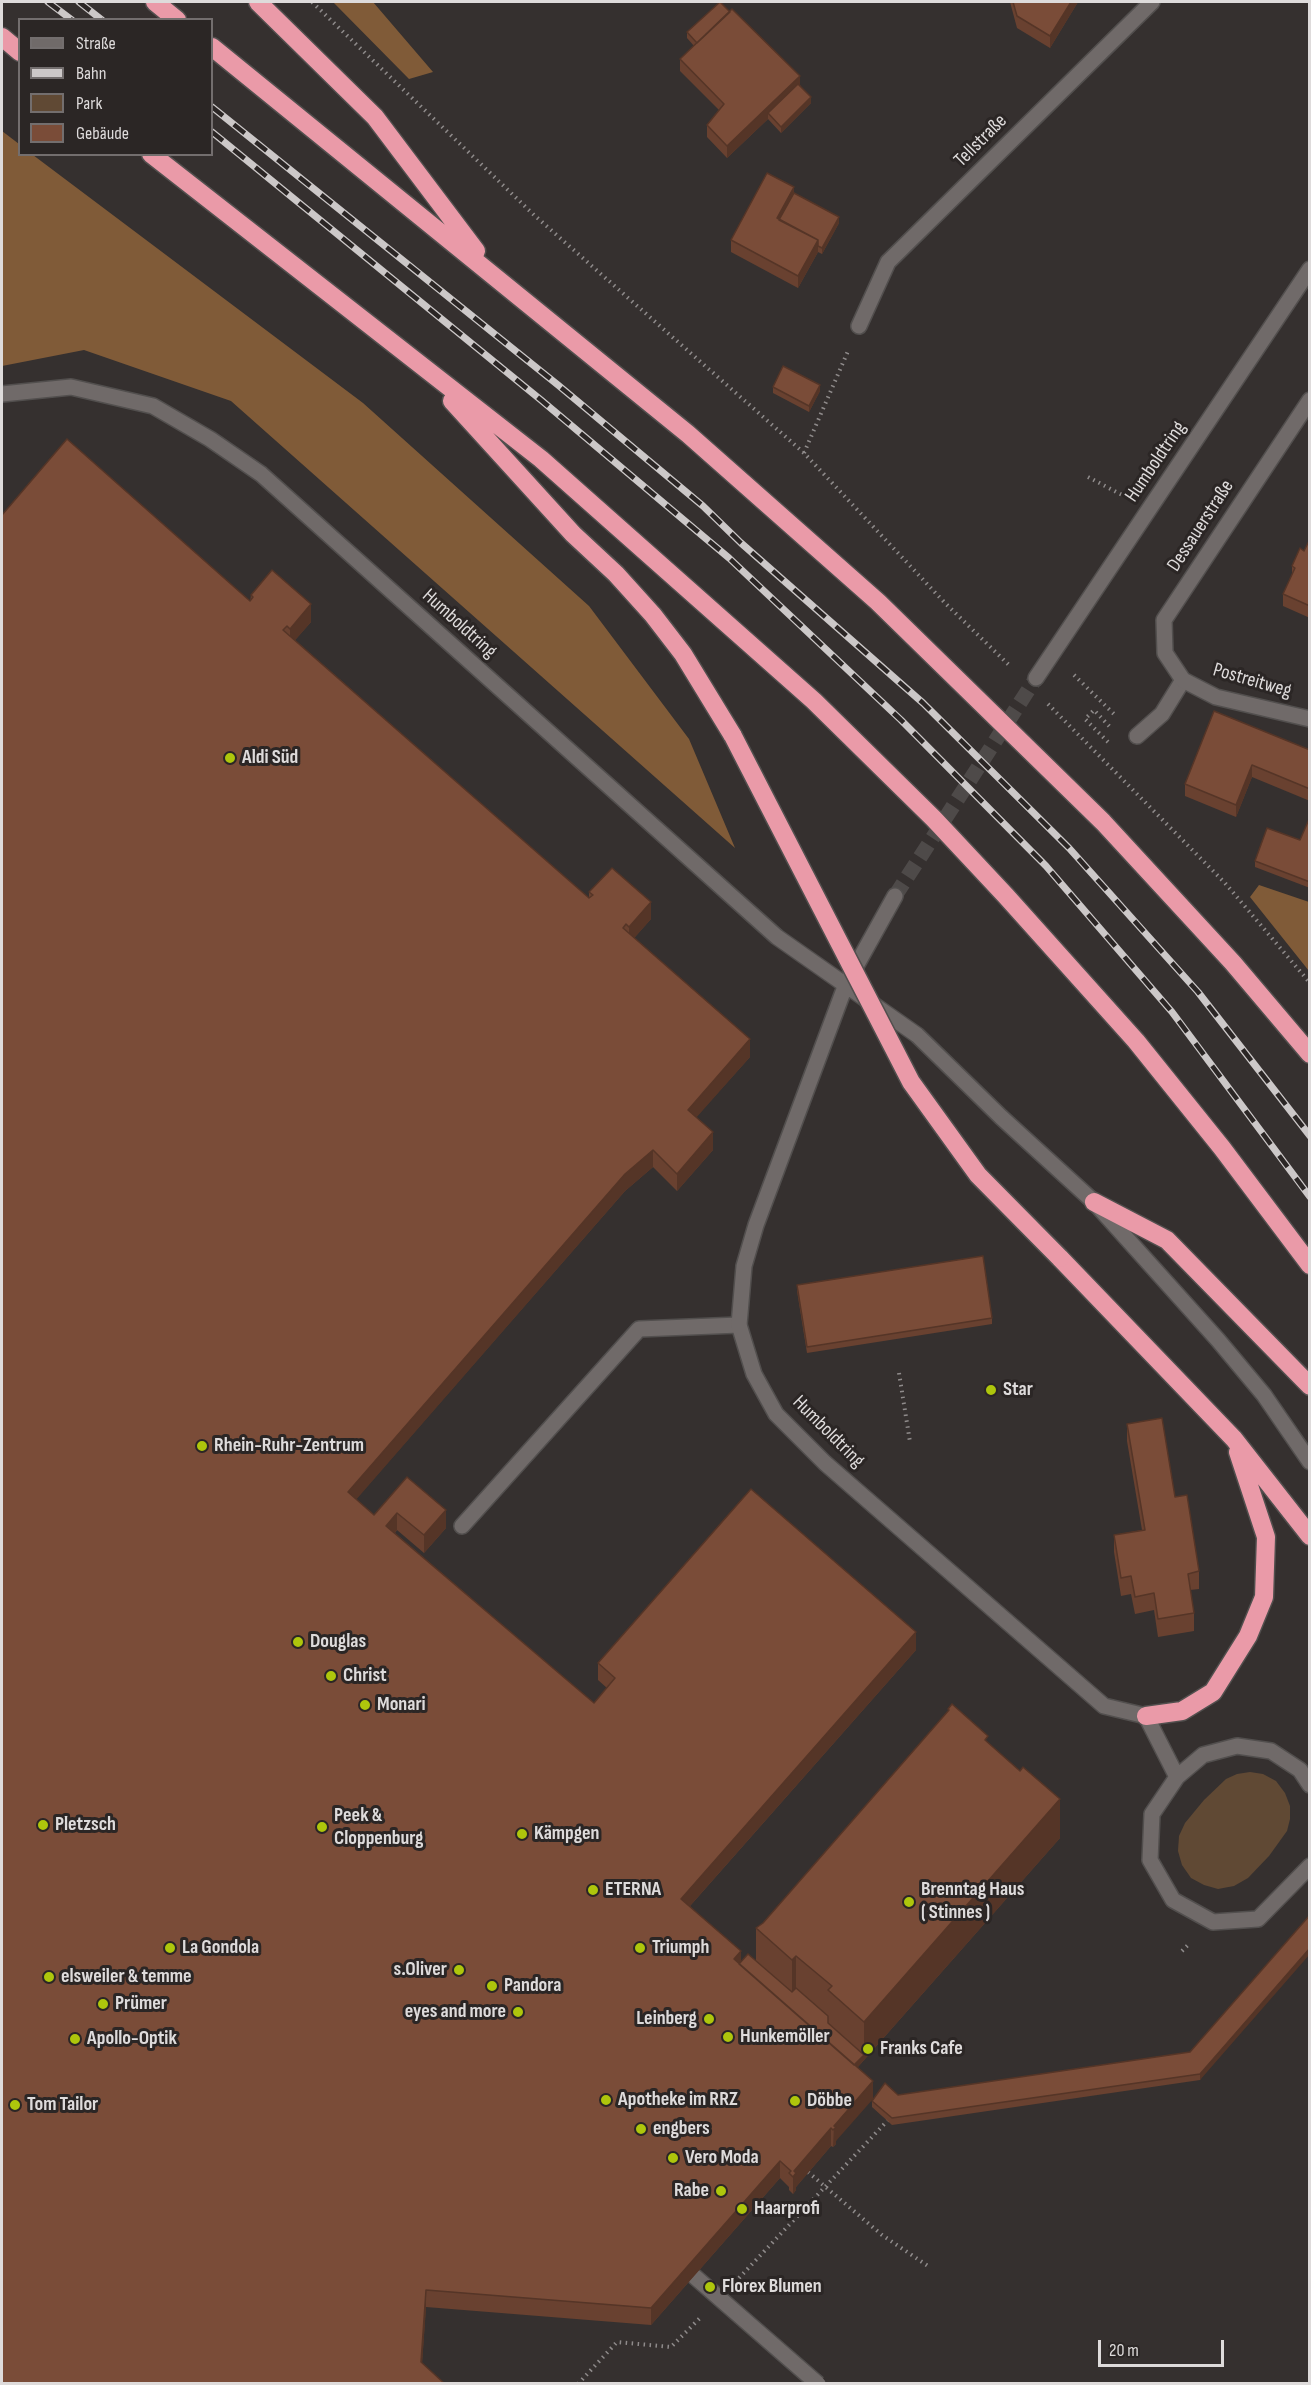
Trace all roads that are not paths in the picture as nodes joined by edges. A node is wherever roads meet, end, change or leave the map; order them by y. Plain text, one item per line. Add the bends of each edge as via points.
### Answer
1 (155, 2) edge
2 (258, 2) edge
3 (1152, 2) edge
4 (175, 18) edge
5 (2, 38) edge
6 (213, 48) edge
7 (18, 50) edge
8 (154, 156) edge
9 (1310, 269) edge
10 (493, 274) junction
11 (859, 326) road end
12 (420, 366) junction
13 (2, 394) edge
14 (1310, 400) edge
15 (1036, 678) tunnel mouth
16 (1183, 680) junction
17 (1310, 720) edge
18 (1137, 736) road end
19 (895, 896) tunnel mouth
20 (846, 984) junction
21 (1310, 1054) edge
22 (1094, 1202) junction
23 (1310, 1265) edge
24 (739, 1325) junction
25 (1310, 1386) edge
26 (1234, 1439) junction
27 (1310, 1462) edge
28 (462, 1526) dead end
29 (1310, 1536) edge
30 (1146, 1716) junction
31 (1178, 1777) junction
32 (1310, 1785) edge
33 (1310, 1866) edge
34 (694, 2276) edge
35 (818, 2384) edge

1 - 4 highway
2 - 10 highway via 375,117
3 - 11 street, Tellstraße via 888,262
5 - 7 highway
6 - 10 highway
8 - 12 highway
9 - 15 street, Humboldtring
10 - 21 highway via 688,434 878,602 1103,822 1233,963
12 - 23 highway via 541,459 814,701 934,819 1136,1041
12 - 26 highway, bridge via 573,534 653,615 683,654 733,736 911,1082 978,1175
13 - 20 street, Humboldtring via 71,387 153,406 261,474 777,937
14 - 16 street, Dessauerstraße via 1164,620 1165,653
16 - 17 street, Postreitweg via 1216,697
16 - 18 street via 1162,714
19 - 20 street, Humboldtring
20 - 22 street, Humboldtring via 917,1035
20 - 24 street, Humboldtring via 756,1225 744,1266
22 - 25 highway via 1167,1240
22 - 27 street, Humboldtring via 1264,1395
24 - 28 street via 639,1329
24 - 30 street, Humboldtring via 754,1374 776,1414 825,1463 1104,1706
26 - 29 highway
26 - 30 highway via 1266,1537 1264,1597 1248,1636 1213,1692 1182,1712
30 - 31 street
31 - 32 street via 1203,1755 1237,1746 1271,1751 1300,1770
31 - 33 street via 1152,1814 1150,1860 1173,1900 1213,1922 1258,1919
34 - 35 street, bridge

